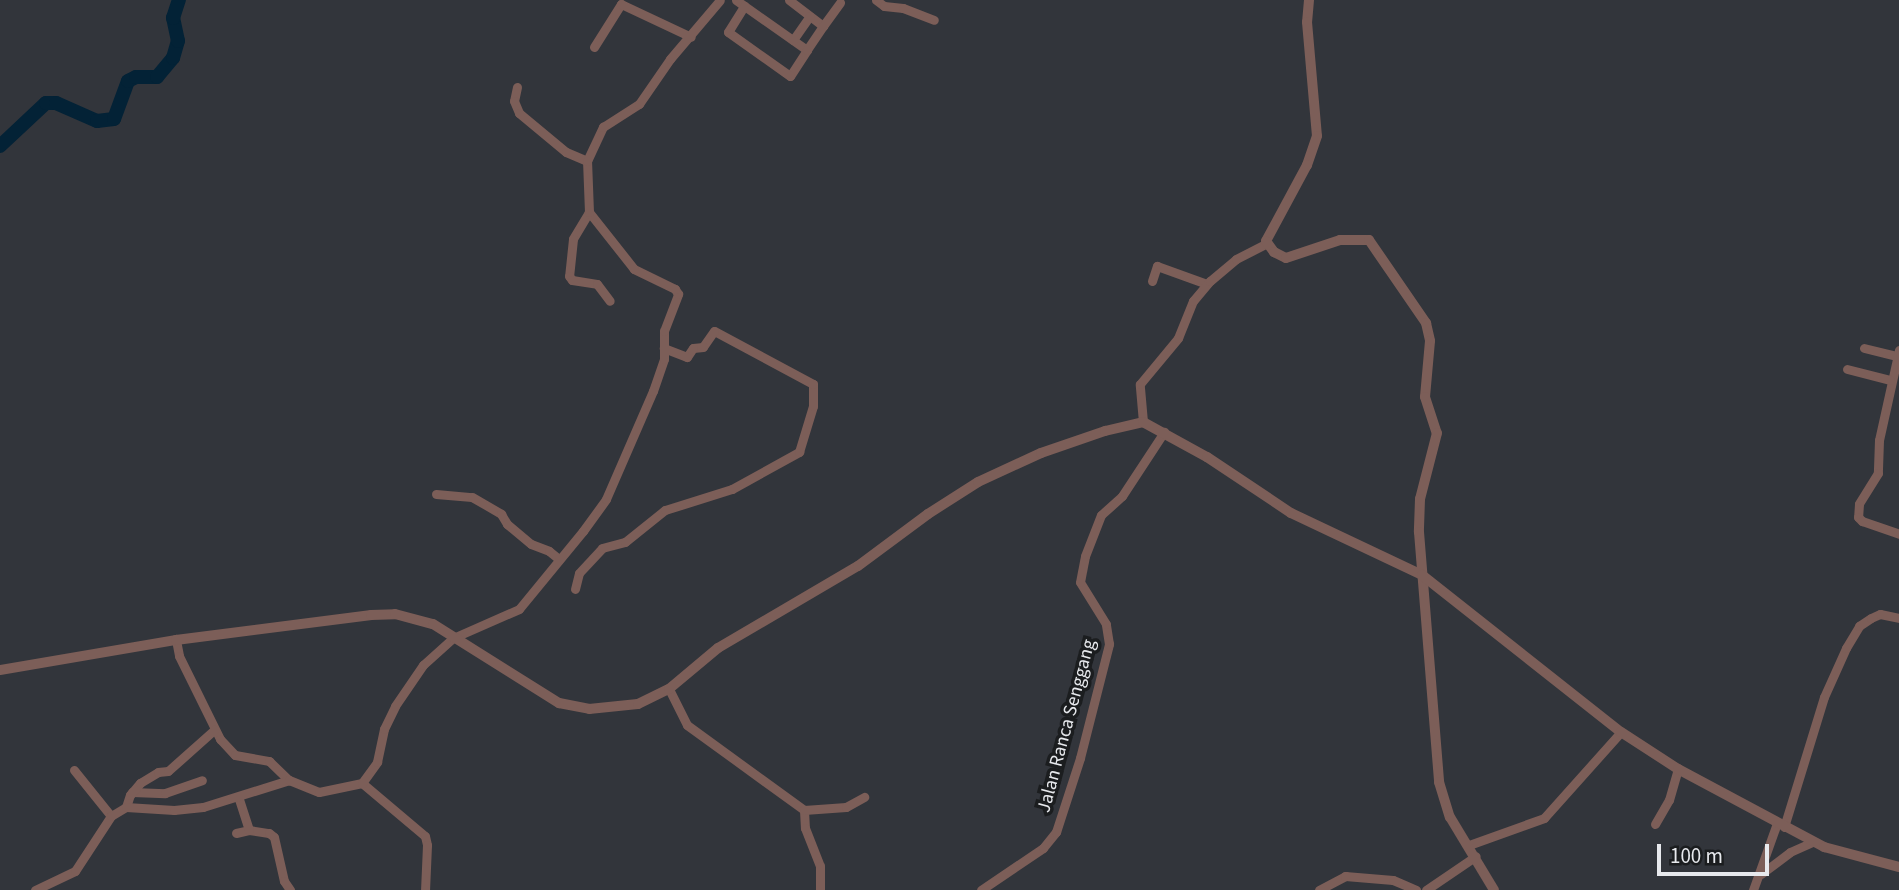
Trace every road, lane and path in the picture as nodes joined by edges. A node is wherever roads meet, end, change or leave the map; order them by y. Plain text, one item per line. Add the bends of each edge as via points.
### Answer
1 (720, 0) edge
2 (789, 0) edge
3 (876, 0) edge
4 (1309, 0) edge
5 (740, 2) edge
6 (840, 3) dead end
7 (810, 16) junction
8 (934, 20) dead end
9 (823, 26) junction
10 (691, 37) junction
11 (793, 40) junction
12 (594, 47) dead end
13 (807, 50) junction
14 (517, 87) dead end
15 (587, 161) junction
16 (589, 212) junction
17 (1266, 244) junction
18 (1152, 281) dead end
19 (1207, 284) junction
20 (610, 301) dead end
21 (664, 348) junction
22 (1864, 348) dead end
23 (1898, 353) edge
24 (1847, 369) dead end
25 (1890, 380) junction
26 (1143, 422) junction
27 (1164, 432) junction
28 (436, 494) dead end
29 (1899, 534) edge
30 (559, 559) junction
31 (1422, 575) junction
32 (575, 589) dead end
33 (1899, 618) edge
34 (453, 638) junction
35 (178, 648) junction
36 (0, 670) edge
37 (669, 689) junction
38 (214, 730) junction
39 (1620, 732) junction
40 (1678, 769) junction
41 (74, 770) dead end
42 (202, 780) dead end
43 (289, 780) junction
44 (362, 783) junction
45 (132, 792) junction
46 (238, 797) junction
47 (864, 797) dead end
48 (126, 807) junction
49 (804, 810) junction
50 (111, 816) junction
51 (1655, 824) dead end
52 (1780, 825) junction
53 (249, 830) junction
54 (236, 832) dead end
55 (1812, 842) junction
56 (1469, 845) junction
57 (1476, 856) junction
58 (1899, 867) edge
59 (1758, 877) junction
60 (35, 890) edge
61 (290, 890) edge
62 (425, 890) edge
63 (820, 890) edge
64 (981, 890) edge
65 (1319, 890) edge
66 (1416, 890) edge
67 (1426, 890) edge
68 (1494, 890) edge
69 (1753, 890) edge

1 - 10 street
2 - 7 street
3 - 8 street
4 - 17 street via 1317,136
5 - 11 street
5 - 13 street via 728,32 786,75 792,74
6 - 9 street
7 - 9 street
7 - 11 street
9 - 13 street
10 - 12 street via 621,4
10 - 15 street via 639,104 603,127
11 - 13 street
14 - 15 street via 514,102 519,113 566,152
15 - 16 street
16 - 20 street via 573,239 569,276 572,281 597,284
16 - 21 street via 634,269 677,291 664,331
17 - 19 street via 1236,259
17 - 31 street via 1286,258 1340,240 1369,240 1426,323 1430,341 1425,397 1437,433 1420,499
18 - 19 street via 1157,266
19 - 26 street via 1193,301 1178,338 1141,379
21 - 30 street via 653,391 611,489
21 - 32 street via 687,357 693,348 703,347 713,331 813,384 813,405 799,453 732,489 665,510 625,542 602,548 579,573
22 - 23 street
23 - 25 street
24 - 25 street
25 - 29 street via 1878,473 1859,504 1858,517
26 - 27 street
26 - 37 street via 1041,453 978,482 858,566 718,648
27 - 31 street via 1291,513
27 - 64 street, Jalan Ranca Senggang via 1122,496 1101,515 1085,556 1080,582 1106,624 1109,644 1056,832 1043,848
28 - 30 street via 472,497 501,514 506,524 531,544
30 - 34 street via 519,609
31 - 39 street
31 - 56 street via 1441,795
33 - 52 street via 1880,614 1871,618 1859,626 1846,648
34 - 35 street via 424,621 395,614 346,618
34 - 37 street via 570,706 638,704
34 - 44 street via 409,682 384,729 377,762
35 - 36 street
35 - 38 street
37 - 49 street via 687,725
38 - 43 street via 235,755 269,761
38 - 45 street via 171,769 145,779
39 - 40 street
39 - 56 street via 1544,818
40 - 51 street via 1669,800
40 - 52 street
41 - 50 street
42 - 45 street via 165,793
43 - 44 street via 319,792
43 - 46 street
44 - 62 street via 425,836
45 - 48 street
46 - 48 street via 178,810
46 - 53 street
47 - 49 street via 846,807
48 - 50 street
49 - 63 street via 805,828 820,866
50 - 60 street via 81,866
52 - 55 street
52 - 59 street
53 - 54 street
53 - 61 street via 274,837
55 - 58 street
55 - 59 street via 1790,852
56 - 57 street
57 - 67 street
57 - 68 street
59 - 69 street
65 - 66 street via 1346,876 1393,880

